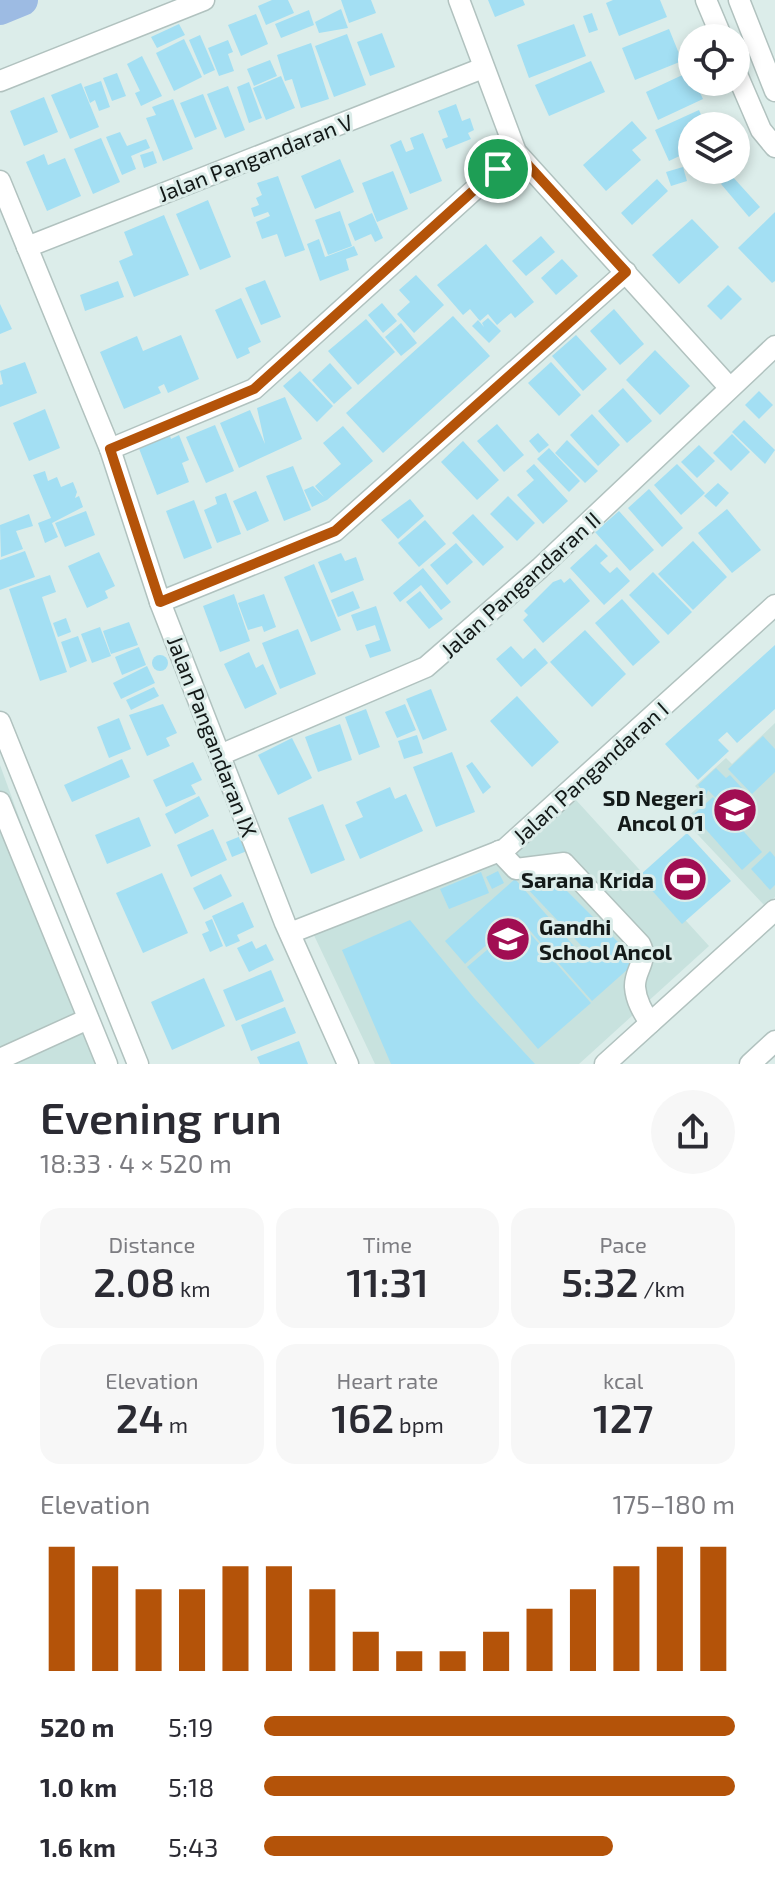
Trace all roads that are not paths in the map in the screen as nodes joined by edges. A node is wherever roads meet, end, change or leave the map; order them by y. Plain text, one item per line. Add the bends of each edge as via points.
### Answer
1 (204, 0) edge
2 (459, 0) edge
3 (706, 0) edge
4 (739, 0) edge
5 (716, 24) edge
6 (483, 68) junction
7 (0, 81) edge
8 (775, 91) edge
9 (746, 96) edge
10 (775, 147) edge
11 (516, 152) junction
12 (0, 181) edge
13 (27, 247) junction
14 (626, 272) junction
15 (775, 346) edge
16 (729, 387) junction
17 (110, 449) junction
18 (160, 602) junction
19 (775, 605) edge
20 (0, 722) edge
21 (220, 755) junction
22 (0, 802) edge
23 (499, 851) junction
24 (775, 910) edge
25 (290, 933) junction
26 (88, 1019) junction
27 (650, 1023) junction
28 (775, 1041) edge
29 (0, 1059) edge
30 (107, 1064) edge
31 (138, 1064) edge
32 (348, 1064) edge
33 (605, 1064) edge
34 (750, 1064) edge

1 - 7 street
2 - 6 street
3 - 5 street
4 - 8 street
6 - 11 street
6 - 13 street, Jalan Pangandaran V
9 - 10 street
11 - 14 street
11 - 17 street via 254,389
12 - 13 street, Jalan Pangandaran IX
13 - 17 street, Jalan Pangandaran IX
14 - 16 street
14 - 18 street via 335,531
15 - 16 street, Jalan Pangandaran II
16 - 21 street, Jalan Pangandaran II via 540,568 426,667
17 - 18 street, Jalan Pangandaran IX
18 - 21 street, Jalan Pangandaran IX
19 - 23 street, Jalan Pangandaran I via 523,835
20 - 31 street
21 - 25 street, Jalan Pangandaran IX
22 - 26 street
23 - 25 street, Jalan Pangandaran I
23 - 27 street via 516,869 564,863 640,944 644,960 635,987
24 - 27 street
25 - 32 street, Jalan Pangandaran IX
26 - 29 street
26 - 30 street
27 - 33 street
28 - 34 street

